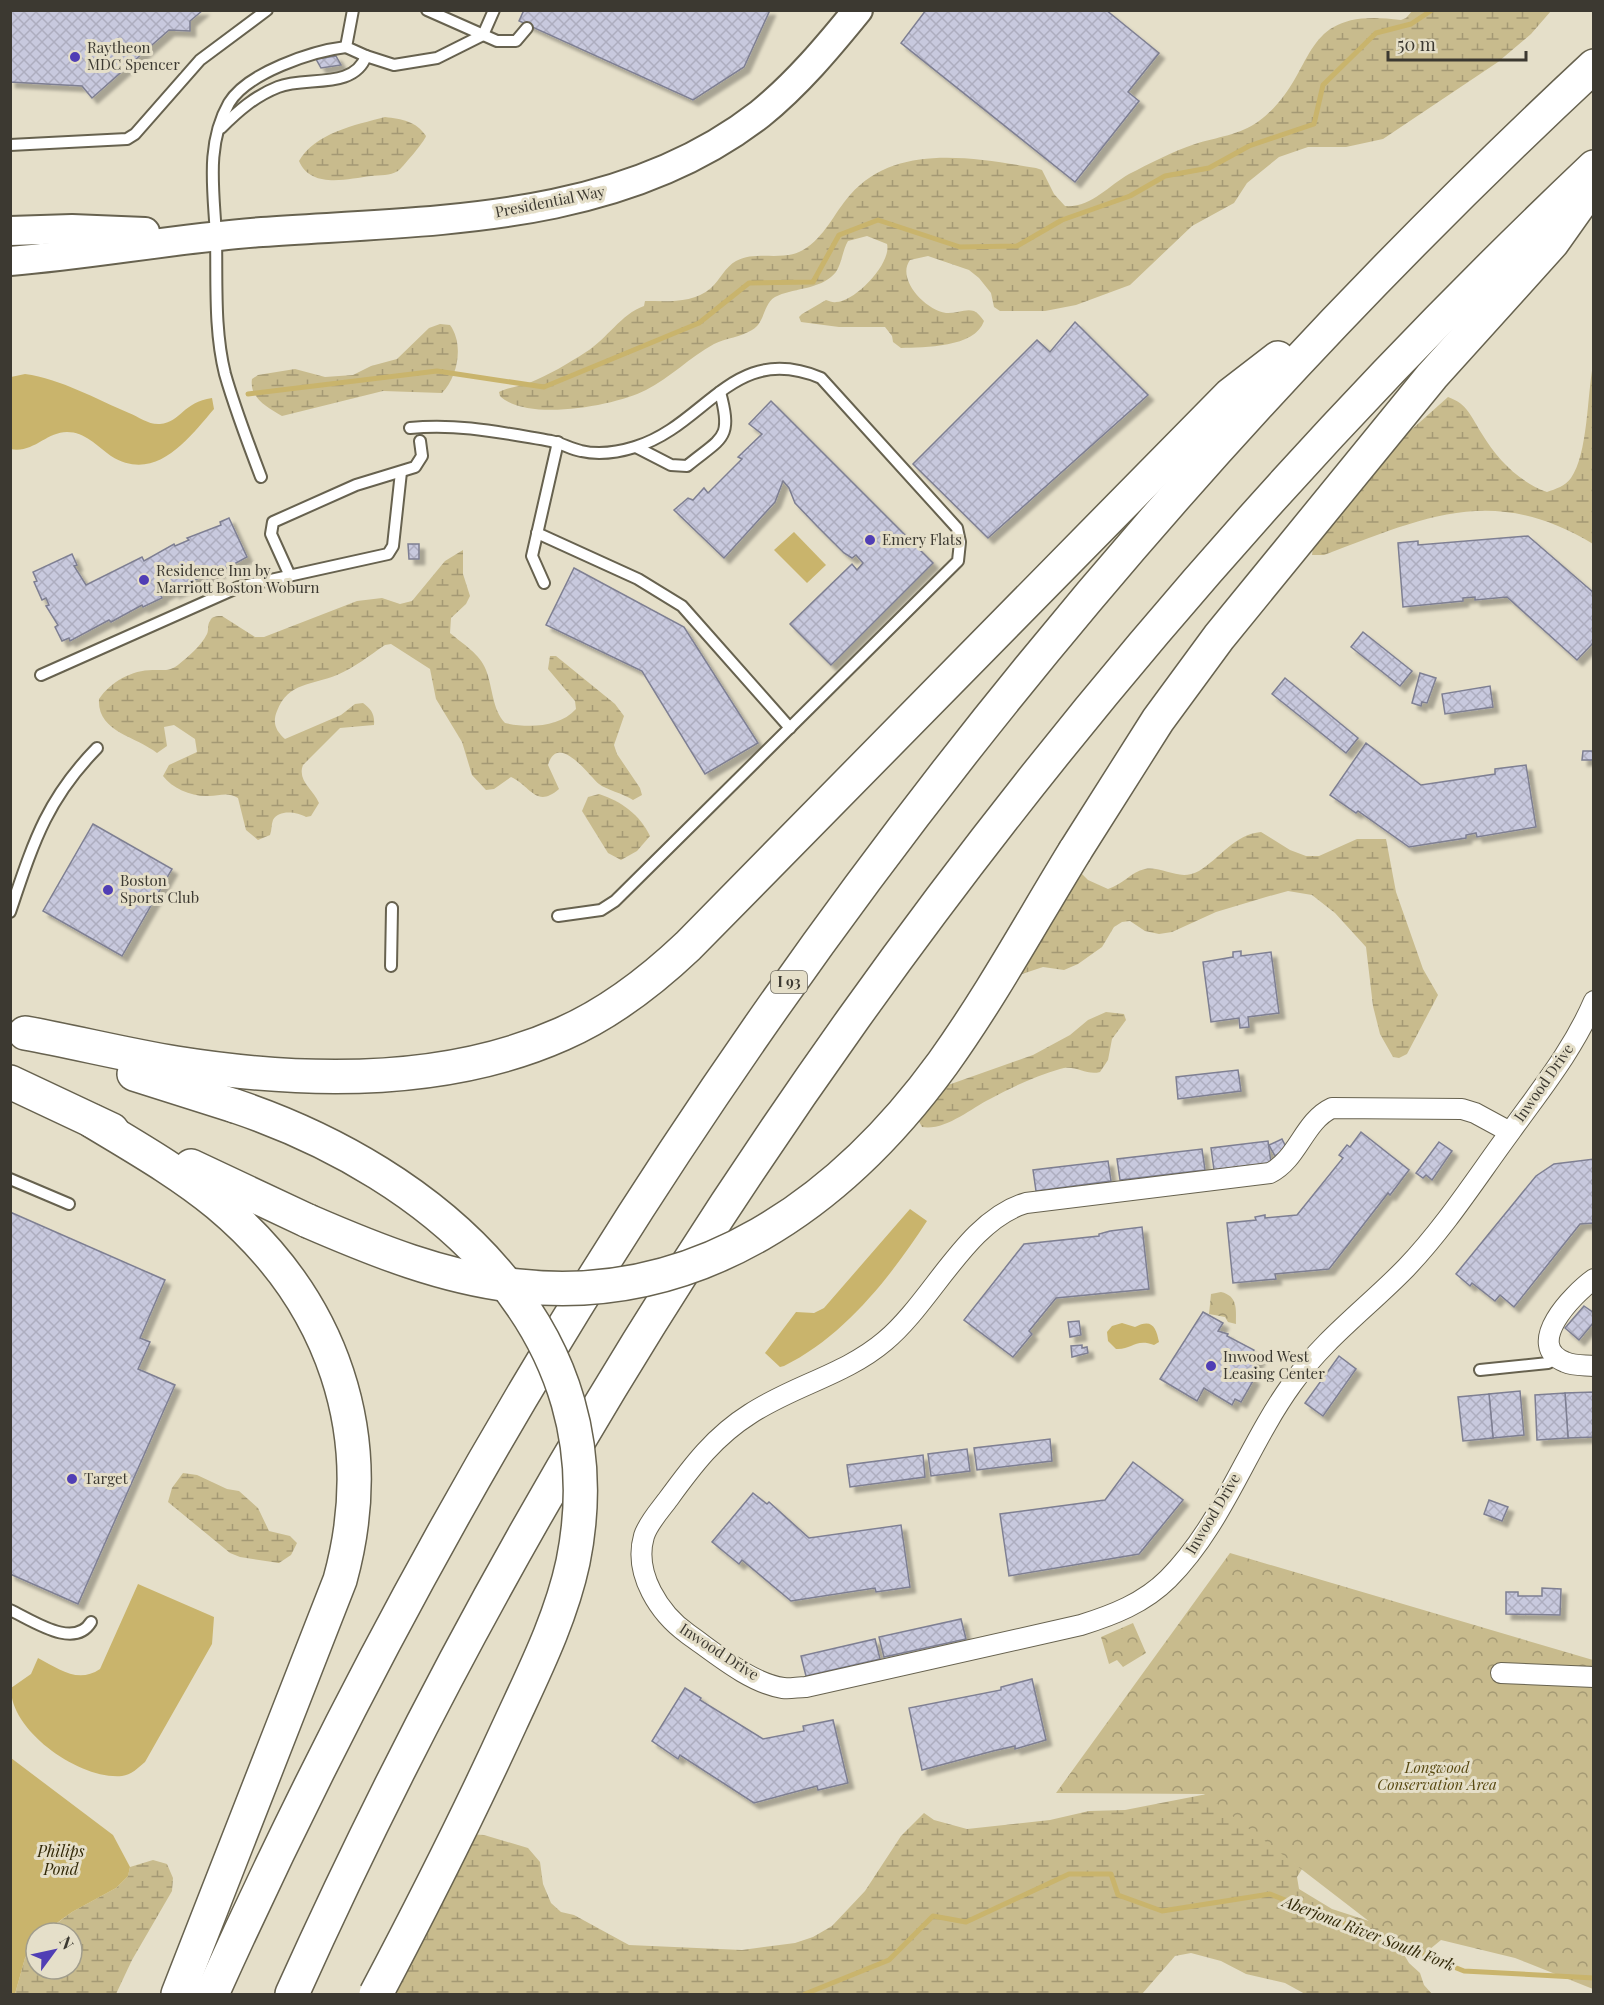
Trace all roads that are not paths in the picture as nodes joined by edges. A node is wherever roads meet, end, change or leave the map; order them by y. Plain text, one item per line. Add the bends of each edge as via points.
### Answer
1 (267, 10) edge
2 (352, 10) edge
3 (427, 10) edge
4 (494, 10) edge
5 (848, 14) edge
6 (527, 28) dead end
7 (483, 35) junction
8 (346, 47) junction
9 (365, 59) junction
10 (1593, 66) edge
11 (219, 131) junction
12 (10, 145) edge
13 (1593, 167) edge
14 (1593, 184) edge
15 (10, 231) edge
16 (216, 235) junction
17 (10, 261) edge
18 (1362, 292) junction
19 (720, 392) junction
20 (410, 428) dead end
21 (420, 441) dead end
22 (558, 442) junction
23 (636, 447) junction
24 (400, 472) junction
25 (261, 477) dead end
26 (537, 533) junction
27 (290, 576) junction
28 (544, 583) dead end
29 (41, 675) dead end
30 (790, 728) junction
31 (97, 748) dead end
32 (392, 908) dead end
33 (10, 912) edge
34 (558, 916) dead end
35 (391, 966) dead end
36 (1593, 1001) edge
37 (18, 1031) edge
38 (10, 1082) edge
39 (92, 1121) junction
40 (1509, 1132) junction
41 (10, 1179) edge
42 (69, 1204) dead end
43 (1593, 1279) edge
44 (1558, 1358) junction
45 (1593, 1366) edge
46 (1479, 1370) dead end
47 (10, 1610) edge
48 (91, 1622) dead end
49 (1501, 1673) dead end
50 (1593, 1677) edge
51 (178, 1995) edge
52 (212, 1995) edge
53 (292, 1995) edge
54 (376, 1995) edge

1 - 12 lane via 200,60 127,139
2 - 8 lane
3 - 7 lane
4 - 7 lane
5 - 16 street, Presidential Way via 798,79 758,115 687,159 618,188 502,213
6 - 7 lane via 522,38 509,43
7 - 9 lane via 437,58 415,63 394,65
8 - 9 lane
8 - 11 lane via 315,53 250,83 230,102
9 - 11 lane via 357,72 346,76 294,83 268,92 244,106
10 - 18 highway, I 93
11 - 16 lane via 212,180
13 - 53 highway via 1375,384 1183,597 1022,793 831,1049 684,1269 541,1506 415,1740
14 - 39 highway, bridge via 1552,243 1432,376 1219,637 1158,720 957,1043 897,1121 856,1163 788,1219 726,1254 670,1273 576,1288 517,1286 413,1263 308,1221
15 - 16 street, Presidential Way via 72,229
16 - 17 street, Presidential Way
16 - 25 lane via 217,318 225,372
18 - 37 highway via 1230,395 688,946 640,988 581,1025 492,1058 350,1076 229,1071
18 - 52 highway, I 93 via 1225,439 1040,653 883,853 715,1089 547,1351 419,1575 321,1763
19 - 23 lane via 667,431
19 - 23 lane via 728,420 723,436 687,466 671,465
19 - 30 lane via 761,369 792,368 821,378 943,510 957,528 960,542 958,561
20 - 22 lane via 454,425
21 - 24 lane via 422,453 418,463
22 - 23 lane via 581,451 604,453
22 - 26 lane
24 - 27 lane via 393,546 389,553
24 - 27 lane via 362,483 275,521 270,532
26 - 28 lane via 532,556
26 - 30 lane via 638,579 682,606
27 - 29 lane via 239,587
30 - 34 lane via 608,907
31 - 33 lane via 48,810
32 - 35 lane
36 - 40 street, Inwood Drive via 1562,1060
37 - 54 highway, bridge via 84,1058 304,1131 358,1160 428,1207 474,1247 512,1289 542,1338 562,1388 575,1440 579,1510 576,1546 562,1603 484,1780
38 - 39 highway
39 - 51 highway via 198,1188 243,1226 280,1266 304,1299 331,1355 348,1411 354,1450 353,1515 340,1580
40 - 40 street, Inwood Drive via 1462,1109 1332,1108 1318,1118 1288,1160 1270,1173 1026,1203 1009,1209 980,1231 910,1317 866,1357 772,1400 729,1427 709,1446 644,1536 645,1573 658,1605 678,1627 721,1656 772,1685 786,1688 806,1687 1081,1625 1132,1605 1166,1582 1194,1549 1299,1374 1421,1252
41 - 42 lane
43 - 44 street via 1564,1308 1550,1329 1549,1350
44 - 45 street via 1569,1364
44 - 46 lane via 1548,1363
47 - 48 lane via 66,1635 83,1632
49 - 50 street

